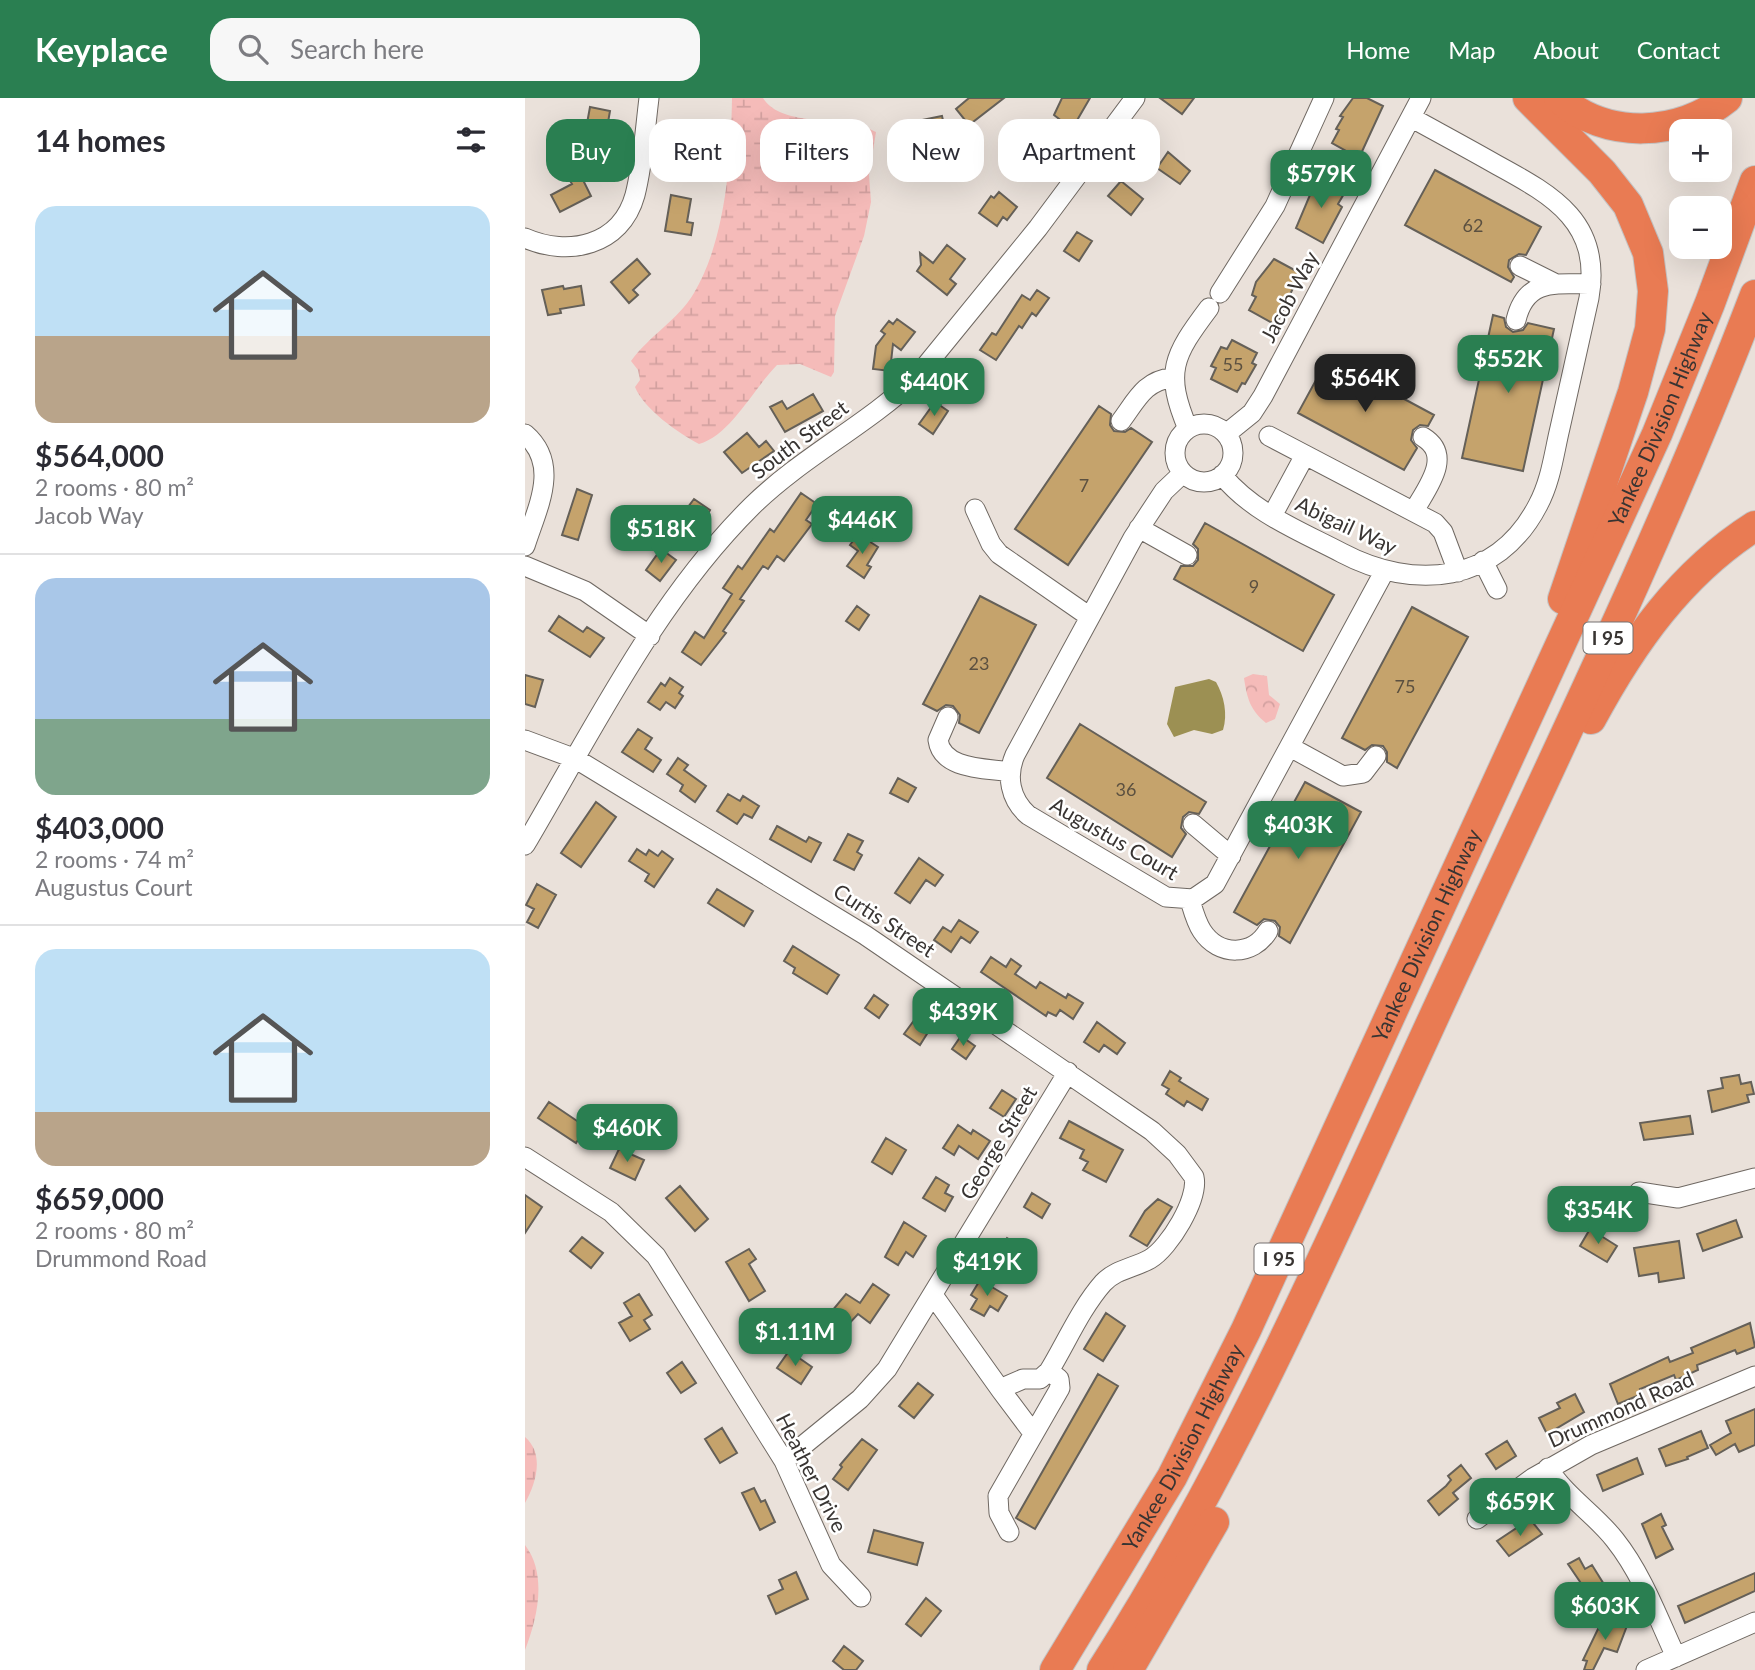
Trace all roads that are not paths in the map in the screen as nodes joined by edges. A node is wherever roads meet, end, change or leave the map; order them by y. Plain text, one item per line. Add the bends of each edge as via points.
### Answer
1 (649, 98) edge
2 (1135, 98) edge
3 (1324, 98) edge
4 (1421, 98) edge
5 (1528, 98) edge
6 (1559, 98) edge
7 (1727, 98) edge
8 (1412, 118) junction
9 (1755, 181) edge
10 (525, 238) edge
11 (1520, 266) dead end
12 (1556, 284) junction
13 (1591, 284) junction
14 (1755, 295) edge
15 (1516, 320) dead end
16 (1172, 378) junction
17 (1121, 421) dead end
18 (1188, 429) junction
19 (525, 434) edge
20 (1226, 434) junction
21 (1269, 436) dead end
22 (1423, 437) dead end
23 (1305, 455) junction
24 (1183, 473) junction
25 (1222, 475) junction
26 (975, 509) dead end
27 (1413, 511) junction
28 (1272, 516) junction
29 (1755, 527) edge
30 (1139, 528) junction
31 (525, 546) edge
32 (1187, 555) dead end
33 (1483, 561) junction
34 (525, 566) edge
35 (1384, 572) junction
36 (1458, 572) junction
37 (1497, 589) dead end
38 (1090, 617) junction
39 (650, 636) junction
40 (948, 717) dead end
41 (525, 740) edge
42 (1290, 747) junction
43 (1376, 756) dead end
44 (576, 759) junction
45 (1010, 772) junction
46 (1192, 824) dead end
47 (1475, 833) junction
48 (525, 845) edge
49 (1231, 856) junction
50 (1190, 900) junction
51 (1268, 931) dead end
52 (1452, 978) junction
53 (1068, 1072) junction
54 (525, 1157) edge
55 (1755, 1178) edge
56 (1639, 1192) dead end
57 (1331, 1241) junction
58 (933, 1295) junction
59 (1049, 1371) junction
60 (1755, 1376) edge
61 (1000, 1389) junction
62 (1033, 1433) junction
63 (784, 1461) junction
64 (1548, 1468) junction
65 (1477, 1519) dead end
66 (1009, 1532) dead end
67 (861, 1597) dead end
68 (1755, 1622) edge
69 (1676, 1657) junction
70 (1055, 1670) edge
71 (1102, 1670) edge
72 (1128, 1670) edge
73 (1646, 1670) edge

1 - 10 street via 635,196 617,227 592,244 576,248 552,247
2 - 39 street, South Street via 924,369 892,400 810,456 750,508 701,565
3 - 16 street via 1275,206 1178,352
4 - 8 street, Jacob Way
5 - 47 highway via 1602,172 1628,205 1647,253 1653,306 1633,393 1593,519
6 - 7 highway via 1605,124 1643,129 1689,120
8 - 13 street, Abigail Way via 1556,200 1582,234
8 - 20 street, Jacob Way via 1263,396 1252,413
9 - 47 highway, Yankee Division Highway / I 95 via 1657,434
11 - 12 street
12 - 13 street
12 - 15 street via 1527,295
13 - 33 street, Abigail Way via 1545,489 1521,531
14 - 52 highway, Yankee Division Highway / I 95 via 1658,527
16 - 17 street via 1148,385
16 - 18 street
18 - 20 street via 1206,425
18 - 24 street via 1176,450
19 - 31 street via 540,452 545,474
20 - 25 street via 1233,453
21 - 23 street
22 - 27 street via 1434,447 1437,465
23 - 27 street
23 - 28 street
24 - 25 street via 1202,482
24 - 30 street via 1164,491
25 - 28 street, Abigail Way via 1239,496
26 - 38 street via 999,554
27 - 36 street via 1442,530
28 - 35 street, Abigail Way
29 - 52 highway via 1685,583 1628,654
30 - 32 street
30 - 38 street
33 - 36 street, Abigail Way
33 - 37 street
34 - 39 street via 576,586
35 - 36 street, Abigail Way via 1420,577
35 - 42 street, Augustus Court
38 - 45 street
39 - 44 street, South Street
40 - 45 street via 939,740 945,756 954,762
41 - 44 street, Curtis Street
42 - 43 street via 1347,776 1363,773
42 - 49 street, Augustus Court
44 - 48 street, South Street
44 - 53 street, Curtis Street via 865,935
45 - 50 street, Augustus Court via 1016,801 1033,818 1166,897
46 - 49 street
47 - 70 highway, Yankee Division Highway / I 95 via 1216,1392 1145,1524
49 - 50 street, Augustus Court via 1211,888
50 - 51 street via 1203,932 1224,948 1250,948
52 - 57 highway, Yankee Division Highway / I 95
53 - 58 street, George Street
53 - 59 street, Curtis Street via 1158,1136 1194,1177 1192,1201 1165,1245 1149,1260 1115,1274 1101,1286
54 - 63 street, Heather Drive via 595,1200 644,1241 667,1270
55 - 56 street via 1678,1198
57 - 71 highway, Yankee Division Highway / I 95 via 1213,1484
57 - 72 highway via 1295,1356 1272,1405 1205,1540
58 - 61 street
58 - 63 street, George Street via 869,1391
59 - 61 street via 1041,1379 1023,1379
59 - 62 street via 1059,1379 1059,1388
60 - 64 street, Drummond Road
61 - 62 street
62 - 66 street via 998,1496 999,1513
63 - 67 street, Heather Drive via 831,1566
64 - 65 street, Drummond Road
64 - 69 street via 1617,1542
68 - 69 street
69 - 73 street

